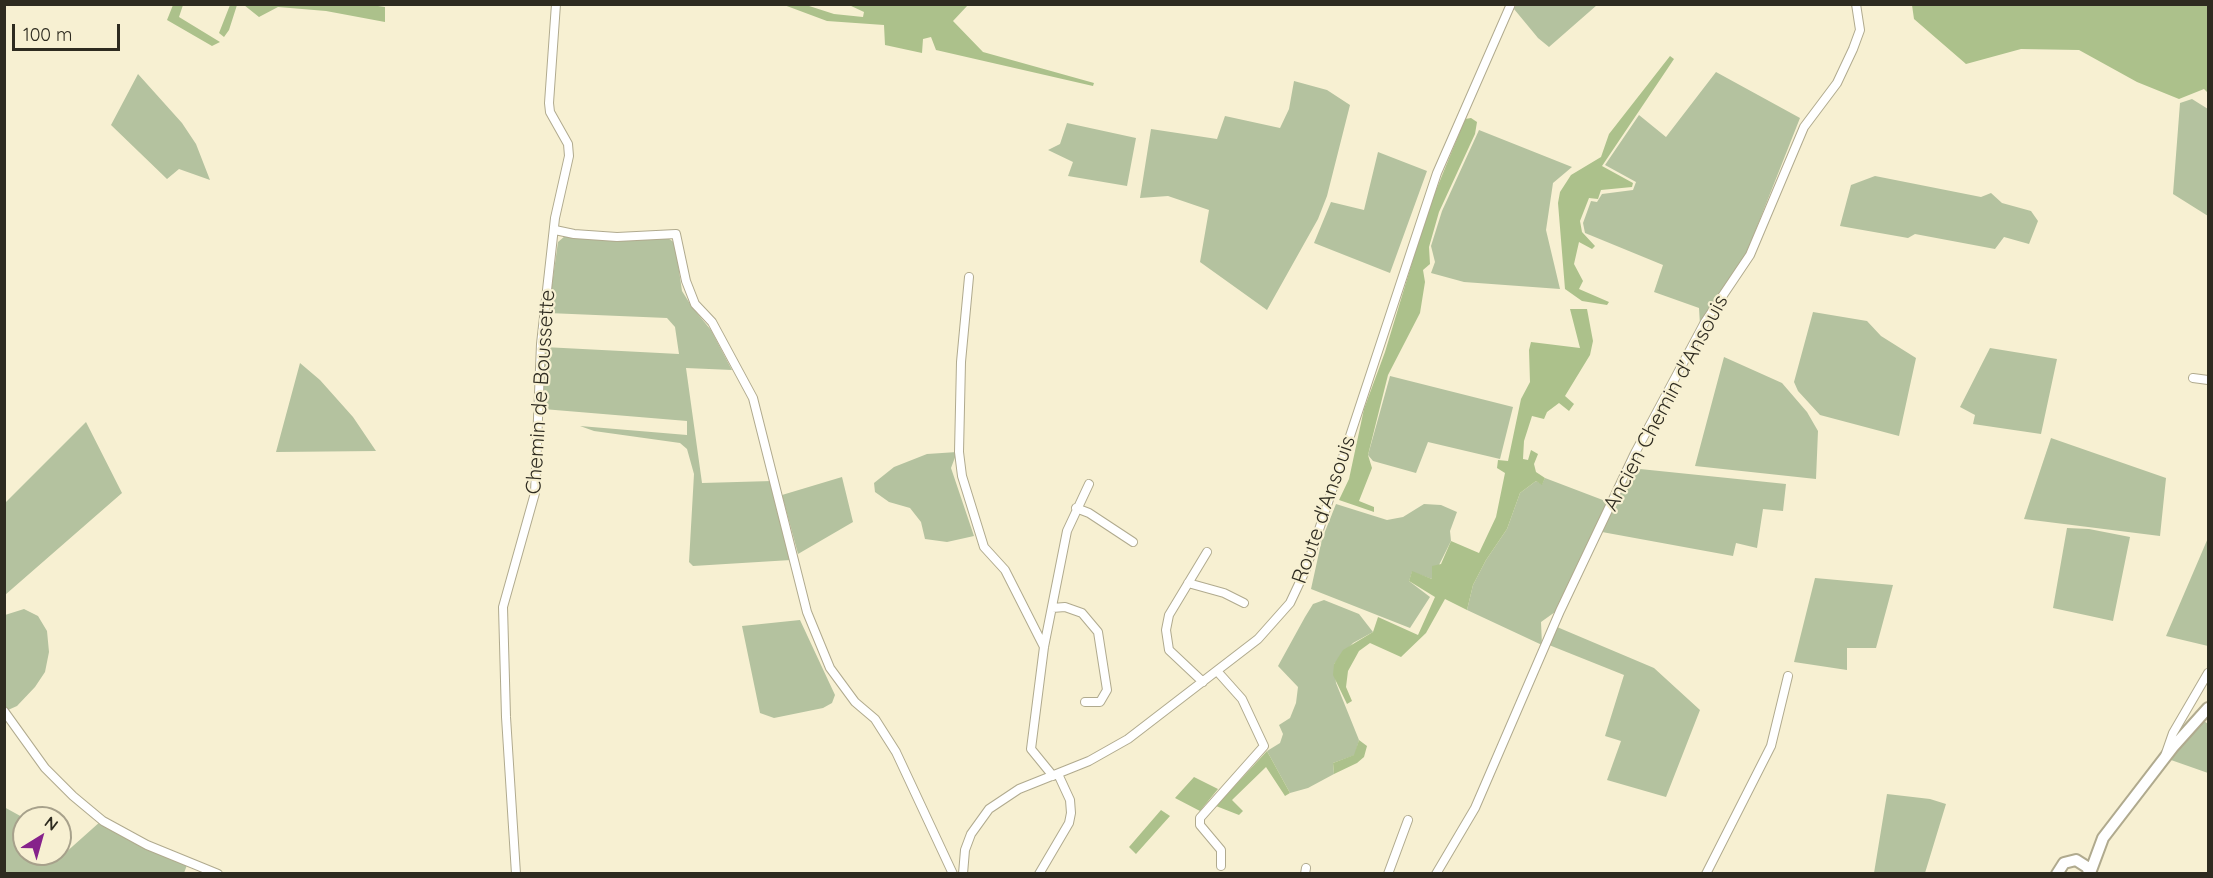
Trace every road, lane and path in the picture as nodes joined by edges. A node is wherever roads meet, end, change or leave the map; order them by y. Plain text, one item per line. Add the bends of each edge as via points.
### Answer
1 (556, 4) edge
2 (1511, 4) edge
3 (1856, 4) edge
4 (555, 230) junction
5 (969, 277) dead end
6 (2193, 378) dead end
7 (2208, 380) edge
8 (1089, 484) dead end
9 (1077, 508) junction
10 (1133, 542) dead end
11 (1207, 552) dead end
12 (1188, 583) junction
13 (1244, 603) dead end
14 (1052, 608) junction
15 (1044, 647) junction
16 (1217, 671) junction
17 (2208, 673) edge
18 (1788, 676) dead end
19 (1203, 682) junction
20 (1085, 702) dead end
21 (2208, 708) edge
22 (4, 711) edge
23 (2165, 757) junction
24 (1055, 775) junction
25 (1408, 820) dead end
26 (2103, 838) junction
27 (2076, 860) junction
28 (1221, 866) dead end
29 (218, 873) edge
30 (516, 873) edge
31 (953, 873) edge
32 (963, 873) edge
33 (1039, 873) edge
34 (1388, 873) edge
35 (1436, 873) edge
36 (1706, 873) edge
37 (2057, 873) edge
38 (2090, 873) edge

1 - 4 street, Chemin de Boussette via 549,103 568,144 569,156
2 - 16 street, Route d'Ansouis via 1437,173 1299,587 1267,631
3 - 35 street, Ancien Chemin d'Ansouis via 1860,30 1837,83 1804,127 1750,255 1705,322 1635,453 1560,611 1475,808
4 - 30 street, Chemin de Boussette via 541,344 535,493 503,606
4 - 31 street via 617,237 676,234 695,304 712,322 753,398 807,612 830,668 855,702 875,719 896,752
5 - 15 street via 961,362 962,476 984,547 1005,570
6 - 7 street
8 - 9 street
9 - 10 street
9 - 14 street via 1067,531
11 - 12 street
12 - 13 street
12 - 19 street via 1169,615 1166,641 1169,650
14 - 15 street
14 - 20 street via 1065,607 1082,613 1098,632 1107,690 1100,702
15 - 24 street via 1031,749
16 - 19 street, Route d'Ansouis
16 - 28 street via 1242,699 1264,746 1200,818 1200,825 1221,850
17 - 23 street via 2173,734
18 - 36 street via 1771,746
19 - 24 street, Route d'Ansouis via 1122,743
21 - 23 main road
22 - 29 street via 45,768 103,821 147,845
23 - 26 main road
24 - 32 street, Route d'Ansouis via 1019,789 989,809 971,834
24 - 33 street via 1070,800 1071,813
25 - 34 street
26 - 27 main road
26 - 38 main road
27 - 37 main road via 2064,863
27 - 38 main road

